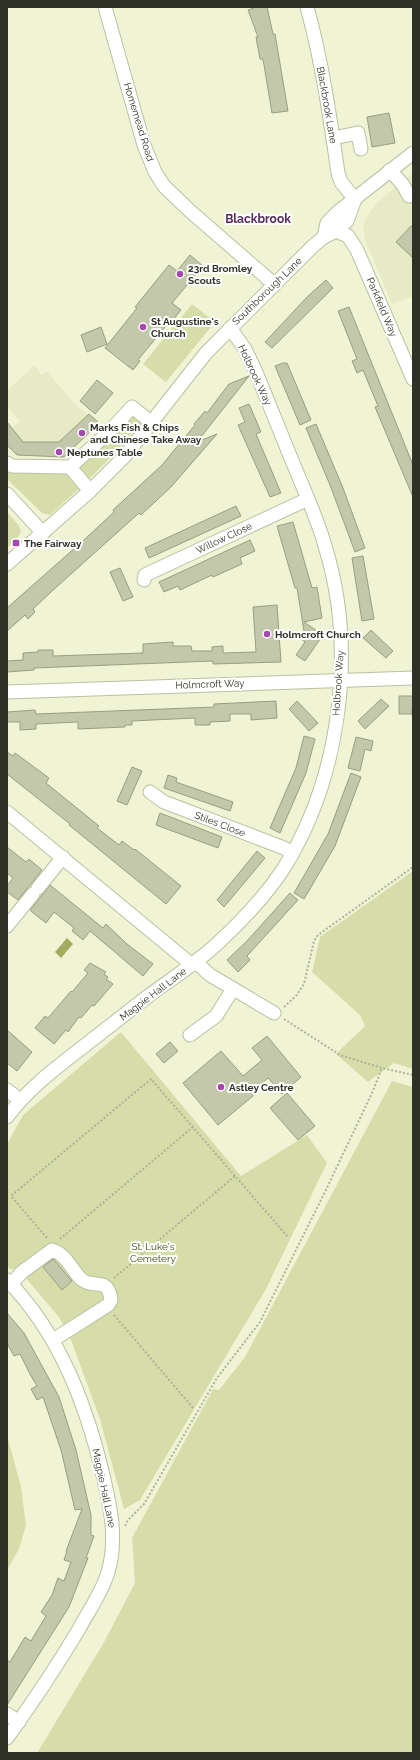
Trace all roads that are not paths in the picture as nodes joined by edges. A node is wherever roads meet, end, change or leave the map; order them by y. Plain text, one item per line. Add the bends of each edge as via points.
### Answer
1 (105, 7) edge
2 (307, 7) edge
3 (333, 138) junction
4 (361, 149) dead end
5 (413, 153) edge
6 (390, 170) junction
7 (409, 196) dead end
8 (355, 200) junction
9 (330, 234) junction
10 (348, 236) junction
11 (274, 284) junction
12 (230, 328) junction
13 (413, 379) edge
14 (152, 423) junction
15 (7, 463) edge
16 (70, 468) junction
17 (90, 491) junction
18 (7, 494) edge
19 (308, 499) junction
20 (43, 533) junction
21 (7, 564) edge
22 (144, 580) dead end
23 (413, 678) edge
24 (341, 680) junction
25 (7, 692) edge
26 (150, 792) dead end
27 (7, 812) edge
28 (292, 853) junction
29 (63, 857) junction
30 (7, 926) edge
31 (195, 962) junction
32 (233, 989) junction
33 (274, 1013) road end
34 (190, 1034) dead end
35 (7, 1090) edge
36 (20, 1100) junction
37 (7, 1117) edge
38 (9, 1282) edge
39 (53, 1340) junction
40 (7, 1714) edge
41 (19, 1722) junction
42 (7, 1738) edge

1 - 11 street, Homemead Road via 144,145 155,172 164,186 185,206
2 - 3 street, Blackbrook Lane
3 - 4 street via 358,133
3 - 8 street, Blackbrook Lane via 341,182
5 - 6 street, Southborough Lane
6 - 7 street
6 - 8 street, Southborough Lane
8 - 9 street, Southborough Lane via 327,223
8 - 10 street via 354,220
9 - 10 street
9 - 11 street, Southborough Lane
10 - 13 street, Parkfield Way via 360,255
11 - 12 street, Southborough Lane
12 - 14 street, Southborough Lane via 189,373
12 - 19 street, Holbrook Way via 245,349 255,370
14 - 16 street via 132,407
14 - 17 street, Southborough Lane via 125,456
15 - 16 street via 12,466
16 - 17 street
17 - 20 street, Southborough Lane
18 - 20 street
19 - 22 street, Willow Close via 145,575
19 - 24 street, Holbrook Way via 325,546 336,590 340,614
20 - 21 street, Southborough Lane
23 - 24 street, Holmcroft Way
24 - 25 street, Holmcroft Way
24 - 28 street, Holbrook Way via 324,780 310,817
26 - 28 street, Stiles Close via 164,802
27 - 29 street, Magpie Hall Lane
28 - 31 street, Holbrook Way via 262,898 219,942
29 - 30 street
29 - 31 street, Magpie Hall Lane
31 - 32 street, Magpie Hall Lane via 204,971
31 - 36 street, Magpie Hall Lane via 46,1076
32 - 33 street, Magpie Hall Lane
32 - 34 street via 216,1016
35 - 36 street
36 - 37 street, Magpie Hall Lane
38 - 39 street, Magpie Hall Lane via 32,1308
38 - 39 street via 53,1248 82,1280 105,1286 111,1300 106,1307
39 - 41 street, Magpie Hall Lane via 74,1380 104,1479 113,1531 111,1561 98,1595 56,1667
40 - 41 street
41 - 42 street, Magpie Hall Lane

